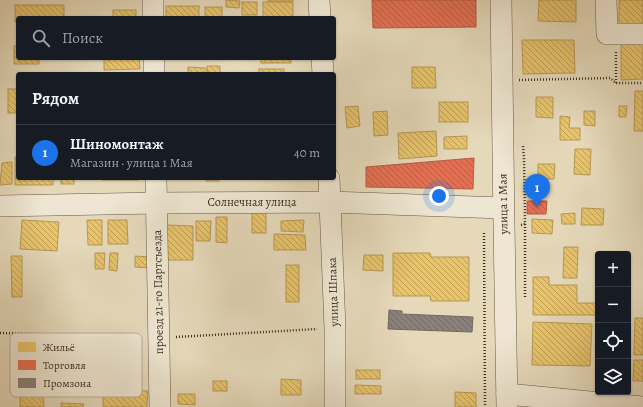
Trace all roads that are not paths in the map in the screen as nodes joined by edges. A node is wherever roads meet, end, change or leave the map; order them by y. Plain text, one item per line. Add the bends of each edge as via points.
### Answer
1 (153, 0) edge
2 (319, 0) edge
3 (501, 0) edge
4 (606, 0) edge
5 (153, 16) edge
6 (320, 16) edge
7 (643, 34) edge
8 (154, 60) edge
9 (322, 60) edge
10 (154, 72) edge
11 (323, 72) edge
12 (156, 180) edge
13 (329, 180) edge
14 (330, 202) junction
15 (157, 203) junction
16 (0, 206) edge
17 (494, 207) junction
18 (507, 400) edge
19 (633, 406) edge
20 (160, 407) edge
21 (335, 407) edge

1 - 5 street
2 - 6 street
3 - 17 street, улица 1 Мая
4 - 7 street via 607,34
8 - 10 street
9 - 11 street
12 - 15 street, проезд 21-го Партсъезда
13 - 14 street, улица Шпака
14 - 15 street, Солнечная улица
14 - 17 street, Солнечная улица
14 - 21 street, улица Шпака
15 - 16 street, Солнечная улица
15 - 20 street, проезд 21-го Партсъезда
17 - 18 street, улица 1 Мая
18 - 19 street

